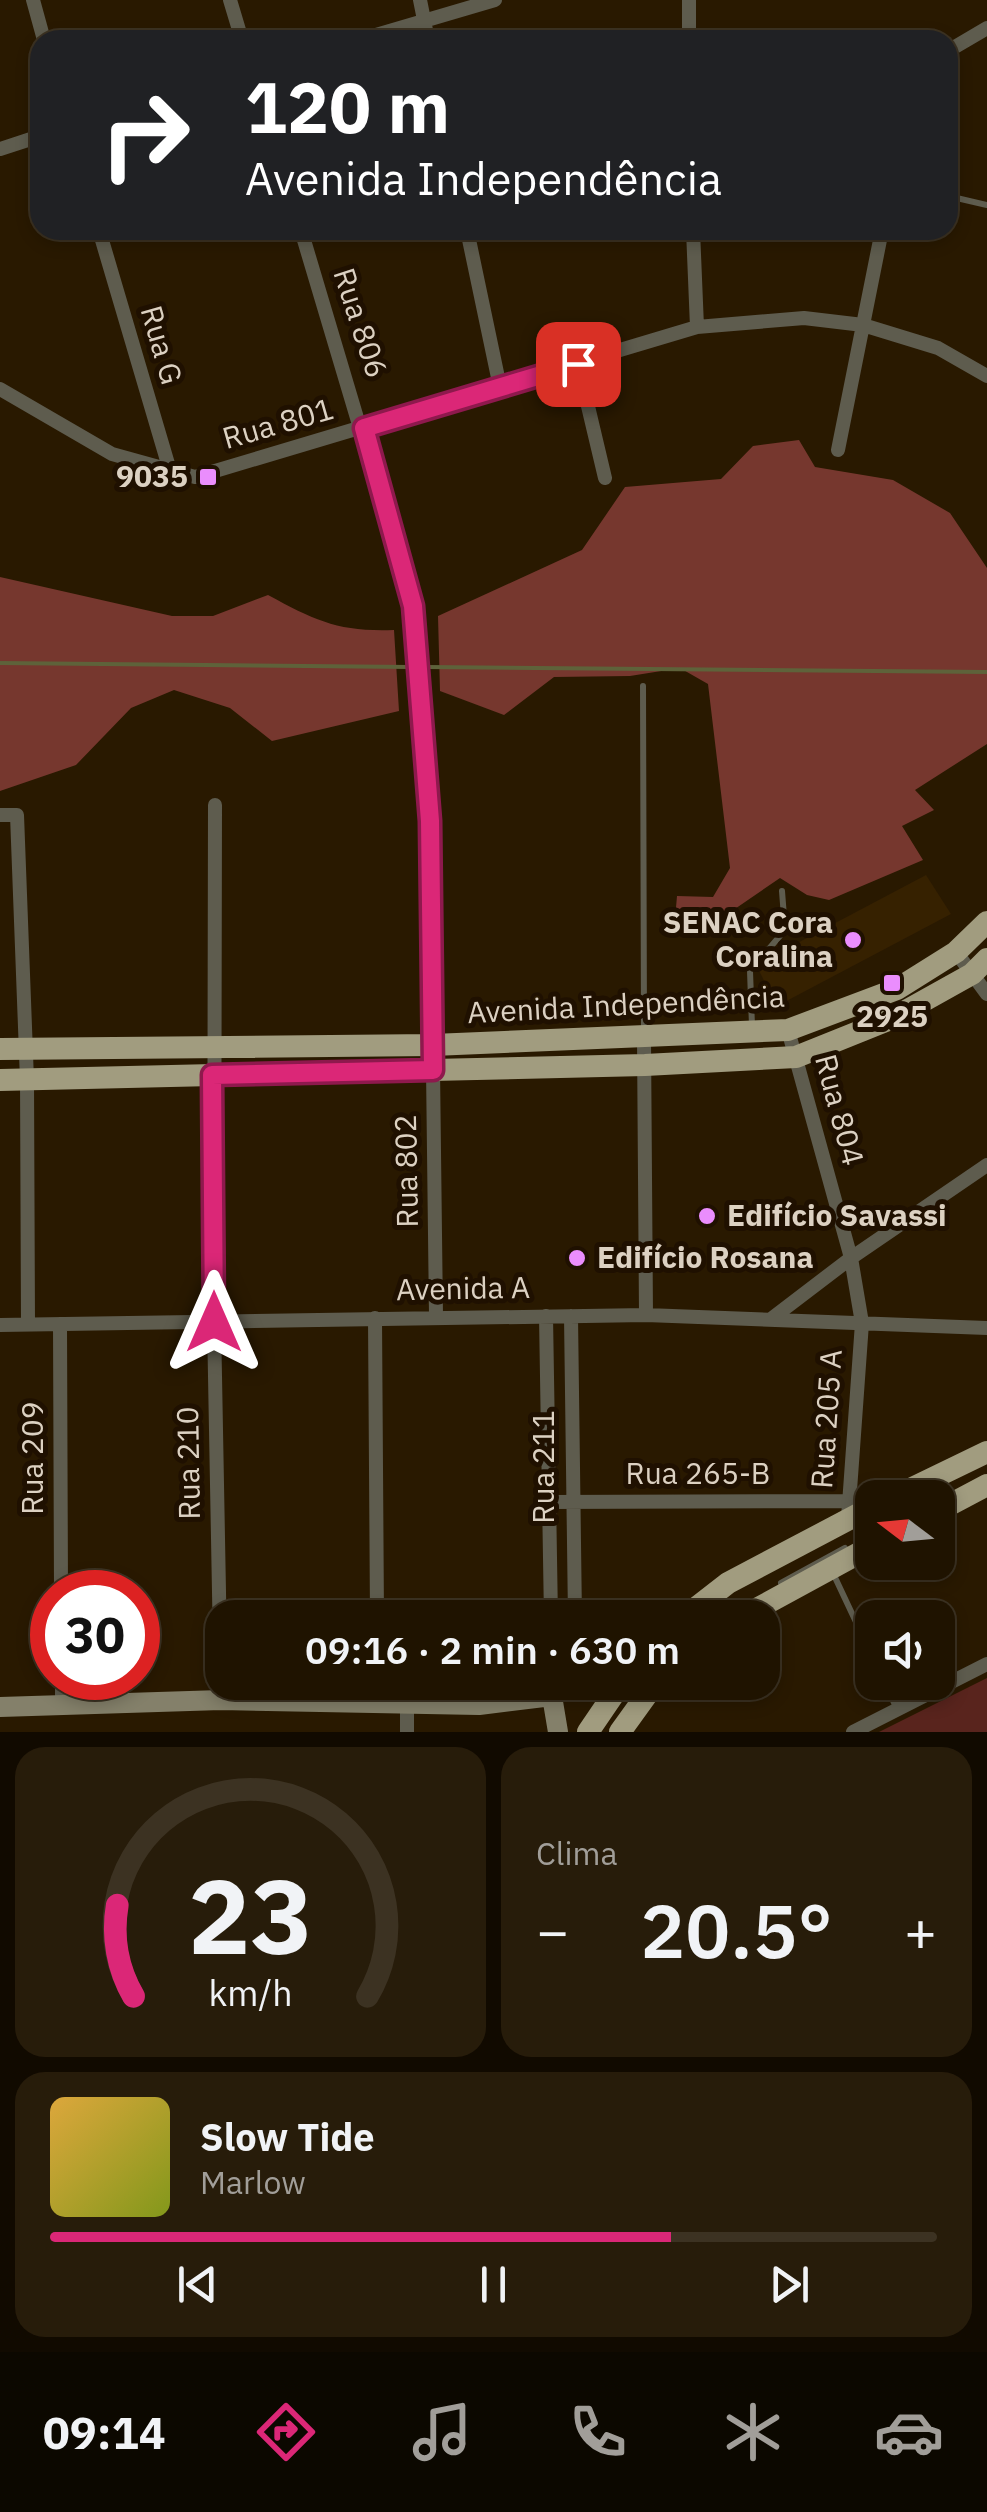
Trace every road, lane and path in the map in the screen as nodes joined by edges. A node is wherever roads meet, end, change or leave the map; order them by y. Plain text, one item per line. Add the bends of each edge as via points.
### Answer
1 (33, 0) edge
2 (230, 0) edge
3 (420, 0) edge
4 (495, 0) edge
5 (689, 0) edge
6 (424, 21) junction
7 (987, 28) edge
8 (41, 30) edge
9 (239, 30) edge
10 (393, 30) edge
11 (426, 30) edge
12 (689, 30) edge
13 (958, 45) edge
14 (30, 139) edge
15 (0, 149) edge
16 (958, 198) edge
17 (987, 204) edge
18 (103, 240) edge
19 (305, 240) edge
20 (469, 240) edge
21 (694, 240) edge
22 (880, 240) edge
23 (863, 326) junction
24 (698, 328) junction
25 (578, 364) junction
26 (987, 376) edge
27 (500, 387) junction
28 (0, 389) edge
29 (364, 428) junction
30 (838, 450) dead end
31 (171, 474) junction
32 (605, 478) dead end
33 (413, 606) joint
34 (643, 686) dead end
35 (215, 806) dead end
36 (0, 815) edge
37 (782, 891) dead end
38 (987, 922) edge
39 (956, 952) junction
40 (979, 966) edge
41 (987, 994) edge
42 (788, 1030) junction
43 (752, 1032) junction
44 (644, 1039) junction
45 (433, 1045) junction
46 (12, 1049) edge
47 (212, 1049) junction
48 (796, 1057) junction
49 (645, 1066) junction
50 (433, 1070) junction
51 (212, 1075) junction
52 (0, 1080) edge
53 (27, 1080) junction
54 (987, 1165) edge
55 (851, 1258) junction
56 (646, 1315) junction
57 (436, 1316) junction
58 (546, 1316) junction
59 (572, 1316) junction
60 (375, 1318) junction
61 (771, 1320) junction
62 (214, 1322) junction
63 (862, 1323) junction
64 (28, 1324) junction
65 (60, 1324) junction
66 (0, 1325) edge
67 (987, 1328) edge
68 (987, 1452) edge
69 (929, 1480) edge
70 (986, 1485) edge
71 (955, 1495) edge
72 (548, 1502) junction
73 (571, 1502) junction
74 (955, 1502) edge
75 (855, 1509) edge
76 (848, 1510) junction
77 (855, 1543) edge
78 (855, 1555) edge
79 (830, 1569) junction
80 (62, 1570) edge
81 (219, 1600) edge
82 (378, 1600) edge
83 (550, 1600) edge
84 (574, 1600) edge
85 (706, 1600) edge
86 (753, 1600) edge
87 (773, 1600) edge
88 (855, 1621) edge
89 (987, 1664) edge
90 (221, 1700) edge
91 (396, 1700) edge
92 (478, 1700) edge
93 (502, 1700) edge
94 (554, 1700) edge
95 (610, 1700) edge
96 (633, 1700) edge
97 (643, 1700) edge
98 (892, 1700) edge
99 (62, 1702) joint
100 (407, 1704) junction
101 (479, 1705) junction
102 (0, 1707) edge
103 (897, 1710) junction
104 (407, 1732) edge
105 (558, 1732) edge
106 (588, 1732) edge
107 (610, 1732) edge
108 (620, 1732) edge
109 (853, 1732) edge

1 - 8 street
2 - 9 street
3 - 6 street
4 - 6 street
5 - 12 street
6 - 10 street
6 - 11 street
7 - 13 street
14 - 15 street
16 - 17 lane
18 - 31 street, Rua G
19 - 29 street, Rua 806
20 - 27 street
21 - 24 street
22 - 23 street
23 - 24 street, Rua 801 via 804,318
23 - 26 street, Rua 801 via 938,348
23 - 30 street
24 - 25 street, Rua 801
25 - 27 street, Rua 801
25 - 32 street
27 - 29 street, Rua 801
28 - 31 street, Rua 801 via 112,454
29 - 31 street, Rua 801 via 195,477
29 - 33 street, Rua 806
33 - 45 street, Rua 802 via 430,821
34 - 44 lane
35 - 47 street, Rua 210
36 - 46 street via 16,815
37 - 43 lane via 785,930 750,972
38 - 39 main road, Avenida Independência
39 - 40 street
39 - 42 main road, Avenida Independência via 897,989
40 - 41 street
40 - 48 main road, Avenida Independência via 893,1018
42 - 43 main road, Avenida Independência
42 - 48 street, Rua 804
43 - 44 main road, Avenida Independência
44 - 45 main road, Avenida Independência
44 - 49 street
45 - 47 main road, Avenida Independência
45 - 50 street, Rua 802
46 - 47 main road, Avenida Independência
46 - 53 street
47 - 51 street, Rua 210
48 - 49 main road, Avenida Independência
48 - 55 street, Rua 804
49 - 50 main road, Avenida Independência
49 - 56 street
50 - 51 main road, Avenida Independência
50 - 57 street, Rua 802
51 - 53 main road, Avenida Independência
51 - 62 street, Rua 210
52 - 53 main road, Avenida Independência
53 - 64 street
54 - 55 street
55 - 61 street
55 - 63 street, Rua 804
56 - 59 street, Avenida A
56 - 61 street, Avenida A
57 - 58 street, Avenida A
57 - 60 street, Avenida A
58 - 59 street, Avenida A
58 - 72 street, Rua 211
59 - 73 street, Rua 211
60 - 62 street, Avenida A
60 - 82 street
61 - 63 street, Avenida A
62 - 65 street, Avenida A
62 - 81 street, Rua 210
63 - 67 street, Avenida A
63 - 76 street, Rua 205 A
64 - 65 street, Avenida A
64 - 66 street, Avenida A
65 - 80 street, Rua 209
68 - 69 main road
70 - 71 lane
70 - 74 main road
72 - 73 street, Rua 265-B
72 - 83 street, Rua 211
73 - 76 street, Rua 265-B
73 - 84 street, Rua 211
75 - 76 main road
76 - 85 main road
77 - 86 lane
78 - 79 main road
79 - 87 main road
79 - 88 lane
89 - 103 street
90 - 99 street
91 - 100 street
92 - 101 lane
93 - 101 street
94 - 105 street
95 - 106 main road
96 - 107 lane
97 - 108 main road
98 - 103 lane
99 - 102 street
100 - 101 street
100 - 104 street
103 - 109 street

